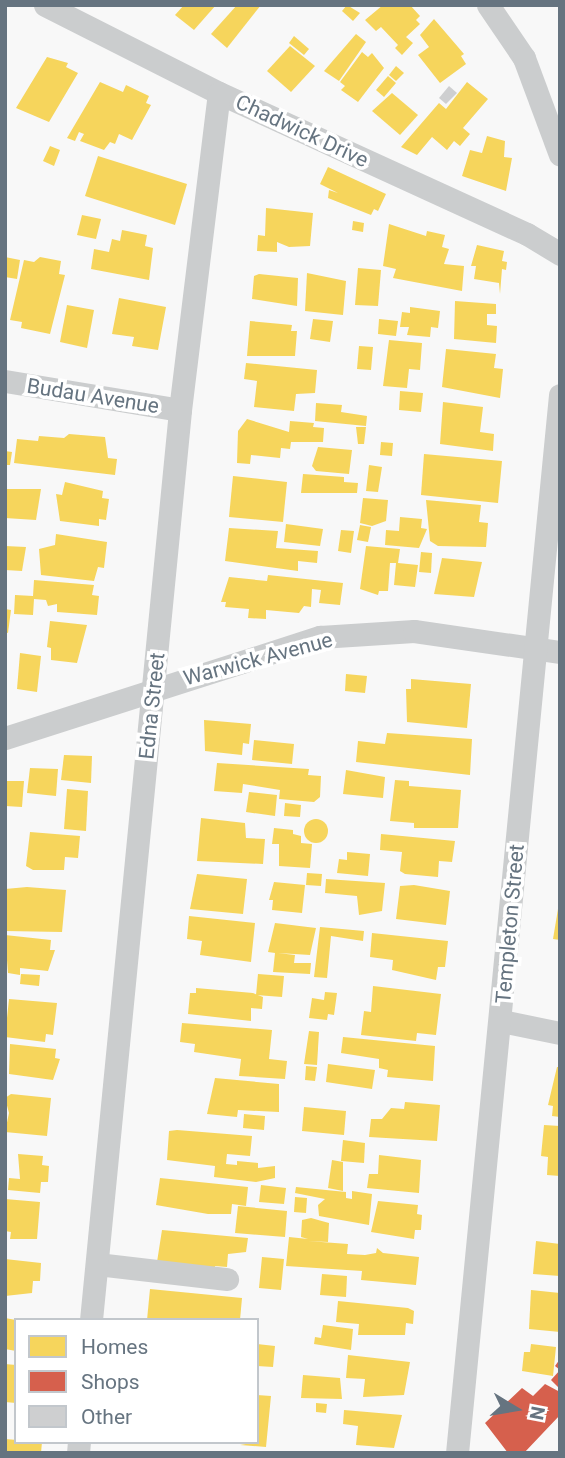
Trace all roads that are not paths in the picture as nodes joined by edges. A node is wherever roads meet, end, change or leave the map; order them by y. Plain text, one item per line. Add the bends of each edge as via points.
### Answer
1 (45, 5) edge
2 (488, 5) edge
3 (219, 93) junction
4 (560, 155) edge
5 (560, 254) edge
6 (5, 381) edge
7 (560, 395) edge
8 (180, 410) junction
9 (535, 647) junction
10 (560, 652) edge
11 (154, 688) junction
12 (5, 738) edge
13 (501, 1021) junction
14 (560, 1033) edge
15 (96, 1264) junction
16 (227, 1279) dead end
17 (91, 1318) edge
18 (457, 1453) edge

1 - 3 street, Chadwick Drive
2 - 4 street via 524,58
3 - 5 street, Chadwick Drive via 527,234
3 - 8 street, Edna Street
6 - 8 street, Budau Avenue
7 - 9 street, Templeton Street
8 - 11 street, Edna Street
9 - 10 street, Warwick Avenue
9 - 11 street, Warwick Avenue via 414,631 320,638
9 - 13 street, Templeton Street
11 - 12 street, Warwick Avenue
11 - 15 street, Edna Street
13 - 14 street
13 - 18 street, Templeton Street
15 - 16 street
15 - 17 street, Edna Street

